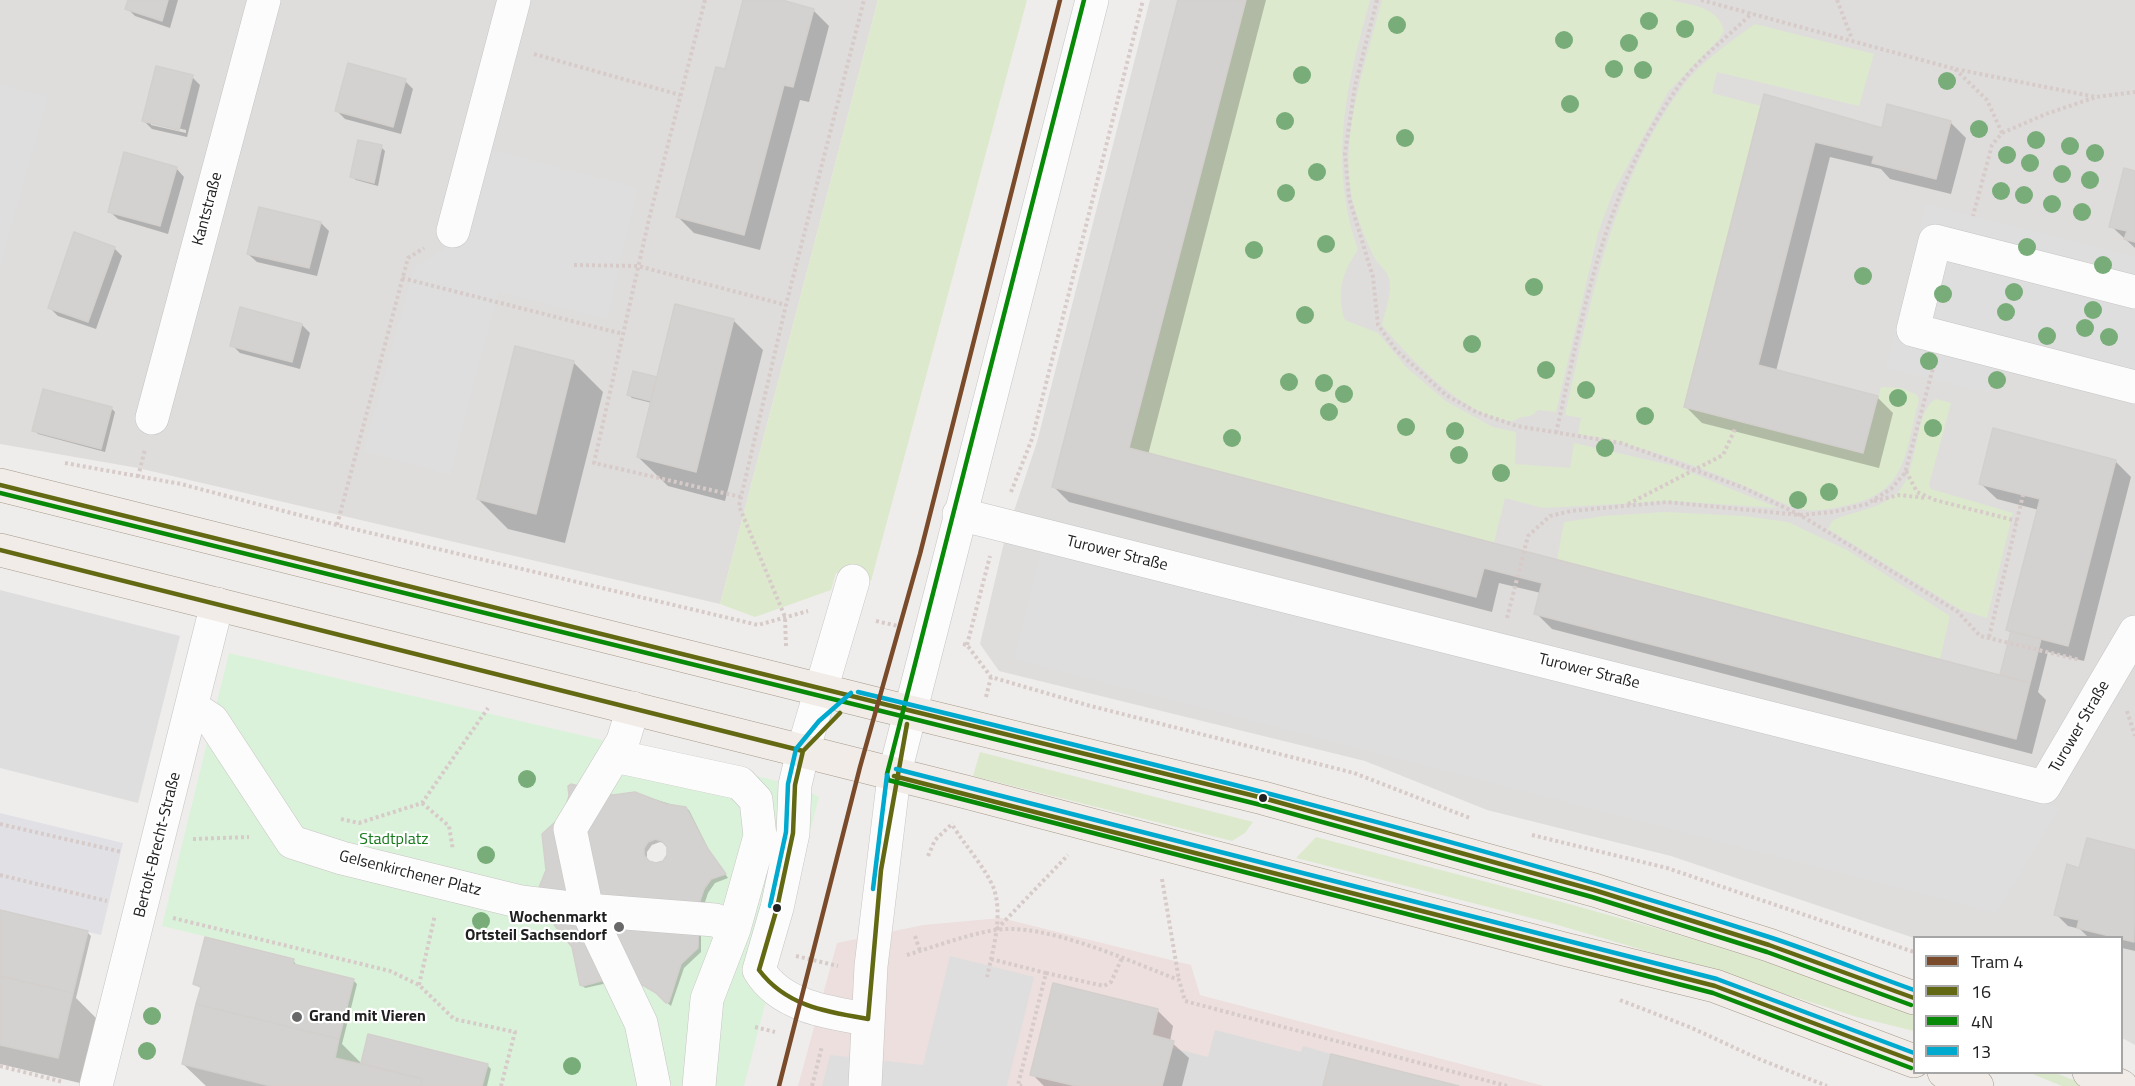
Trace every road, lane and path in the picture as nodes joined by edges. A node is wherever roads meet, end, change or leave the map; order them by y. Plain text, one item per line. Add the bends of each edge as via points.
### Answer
1 (264, 0) edge
2 (514, 0) edge
3 (705, 0) edge
4 (864, 0) edge
5 (1092, 0) edge
6 (1143, 0) edge
7 (1377, 0) edge
8 (1701, 0) edge
9 (1837, 0) edge
10 (1752, 13) junction
11 (1852, 39) junction
12 (502, 45) junction
13 (1955, 69) junction
14 (2135, 92) edge
15 (680, 95) junction
16 (2096, 97) junction
17 (2002, 133) junction
18 (453, 231) joint
19 (1964, 249) junction
20 (574, 265) dead end
21 (638, 266) junction
22 (402, 278) junction
23 (2135, 292) edge
24 (786, 305) junction
25 (623, 334) junction
26 (1941, 338) junction
27 (2135, 387) edge
28 (152, 418) dead end
29 (1735, 429) dead end
30 (1556, 433) junction
31 (59, 462) dead end
32 (1696, 471) junction
33 (1906, 471) junction
34 (0, 485) edge
35 (2024, 495) dead end
36 (741, 497) junction
37 (1932, 499) junction
38 (1870, 502) junction
39 (1624, 506) junction
40 (959, 514) junction
41 (1800, 515) junction
42 (2017, 521) junction
43 (337, 525) junction
44 (998, 525) junction
45 (0, 550) edge
46 (853, 581) dead end
47 (217, 604) junction
48 (815, 609) dead end
49 (786, 617) junction
50 (2135, 632) edge
51 (1989, 638) junction
52 (787, 642) dead end
53 (1499, 650) junction
54 (2114, 669) junction
55 (821, 690) junction
56 (856, 699) junction
57 (192, 707) junction
58 (488, 708) dead end
59 (633, 708) junction
60 (910, 712) junction
61 (803, 751) junction
62 (1281, 754) junction
63 (615, 756) junction
64 (1280, 760) dead end
65 (894, 776) junction
66 (422, 803) junction
67 (1480, 822) dead end
68 (0, 824) edge
69 (286, 830) junction
70 (1524, 833) dead end
71 (189, 839) dead end
72 (1068, 855) dead end
73 (928, 856) dead end
74 (154, 859) junction
75 (0, 875) edge
76 (1161, 878) dead end
77 (444, 883) junction
78 (142, 910) junction
79 (588, 910) junction
80 (734, 929) junction
81 (996, 930) junction
82 (915, 936) dead end
83 (920, 951) junction
84 (1913, 952) edge
85 (791, 954) dead end
86 (1122, 958) junction
87 (991, 959) junction
88 (837, 966) dead end
89 (870, 966) junction
90 (1046, 972) junction
91 (987, 977) dead end
92 (1179, 980) junction
93 (419, 985) junction
94 (1913, 998) edge
95 (1617, 999) dead end
96 (868, 1019) junction
97 (1913, 1061) edge
98 (0, 1066) edge
99 (1949, 1074) edge
100 (2094, 1074) edge
101 (80, 1084) edge
102 (501, 1086) edge
103 (654, 1086) edge
104 (699, 1086) edge
105 (865, 1086) edge
106 (1022, 1086) edge
107 (1507, 1086) edge
108 (1827, 1086) edge
109 (1977, 1086) edge
110 (2121, 1086) edge

1 - 28 street, Kantstraße
2 - 12 street
3 - 15 path
4 - 24 path
5 - 40 street
6 - 44 path via 1032,439
7 - 30 path via 1355,86 1345,153 1349,198 1372,277 1378,325 1396,350 1446,394 1476,412 1516,426
8 - 10 path
9 - 11 path
10 - 11 path
10 - 30 path via 1685,78 1628,172 1589,287
11 - 13 path
12 - 15 path
12 - 18 street
13 - 16 path
13 - 17 path via 1987,100
14 - 16 path
15 - 21 path
16 - 17 path
17 - 19 path via 1992,146
18 - 22 path via 408,258
19 - 23 street
19 - 26 street via 1935,241 1913,330
20 - 21 path
21 - 24 path
21 - 25 path
22 - 25 path
22 - 43 path
24 - 36 path
25 - 36 path via 594,463
26 - 27 street
26 - 33 path
29 - 32 path via 1723,455
30 - 32 path via 1621,443
31 - 43 path via 181,483
32 - 39 path
32 - 41 path
33 - 37 path via 1917,492
33 - 38 path via 1891,489
34 - 55 main road
35 - 42 path
36 - 49 path via 739,506
37 - 38 path via 1899,495
37 - 42 path
38 - 41 path via 1833,513
39 - 41 path via 1667,502
39 - 53 path via 1550,516 1528,536
40 - 44 street, Turower Straße
40 - 60 street
41 - 51 path via 1958,612 1980,636
42 - 51 path
43 - 49 path via 758,625
44 - 53 street, Turower Straße
44 - 62 path via 968,645 991,677
45 - 47 main road
46 - 55 street
47 - 57 street, Bertolt-Brecht-Straße
47 - 59 main road
48 - 49 path
49 - 52 path
50 - 54 street, Turower Straße
51 - 54 path
53 - 54 street, Turower Straße via 2044,787
55 - 56 main road
55 - 61 street
56 - 60 main road
56 - 61 street
57 - 69 street, Gelsenkirchener Platz via 212,720
57 - 74 street, Bertolt-Brecht-Straße
58 - 66 path
59 - 61 main road
59 - 63 street
60 - 65 street
60 - 94 main road via 1263,798 1474,855 1769,945
61 - 65 main road
61 - 96 street via 795,785 793,833 759,970 781,995 830,1013
62 - 64 path
62 - 67 path via 1354,773
63 - 79 street via 570,829
63 - 80 street via 740,783 756,800 760,836
65 - 89 street
65 - 97 main road via 1715,986
66 - 69 path via 359,823 320,816 298,820
66 - 77 path via 449,826 453,850
68 - 74 path
69 - 71 path via 268,836
69 - 77 street, Gelsenkirchener Platz via 292,842
70 - 84 path via 1667,868
72 - 81 path
73 - 81 path via 935,840 953,826 993,888
74 - 78 street, Bertolt-Brecht-Straße
75 - 78 path
76 - 92 path
77 - 79 street, Gelsenkirchener Platz via 521,902
77 - 93 path
78 - 93 path via 390,972
78 - 101 street, Bertolt-Brecht-Straße
79 - 80 street, Gelsenkirchener Platz via 715,920
79 - 103 street via 641,1023
80 - 104 street via 707,999
81 - 83 path
81 - 86 path via 1024,930 1086,943
81 - 87 path
82 - 83 path
83 - 89 path
85 - 88 path
86 - 90 path via 1111,982 1104,986
86 - 92 path
87 - 90 path
87 - 91 path
89 - 96 street
90 - 106 path via 1018,1085
92 - 107 path via 1185,1001
93 - 102 path via 454,1019 515,1032
95 - 108 path
96 - 105 street
98 - 101 path
99 - 109 main road
100 - 110 main road

